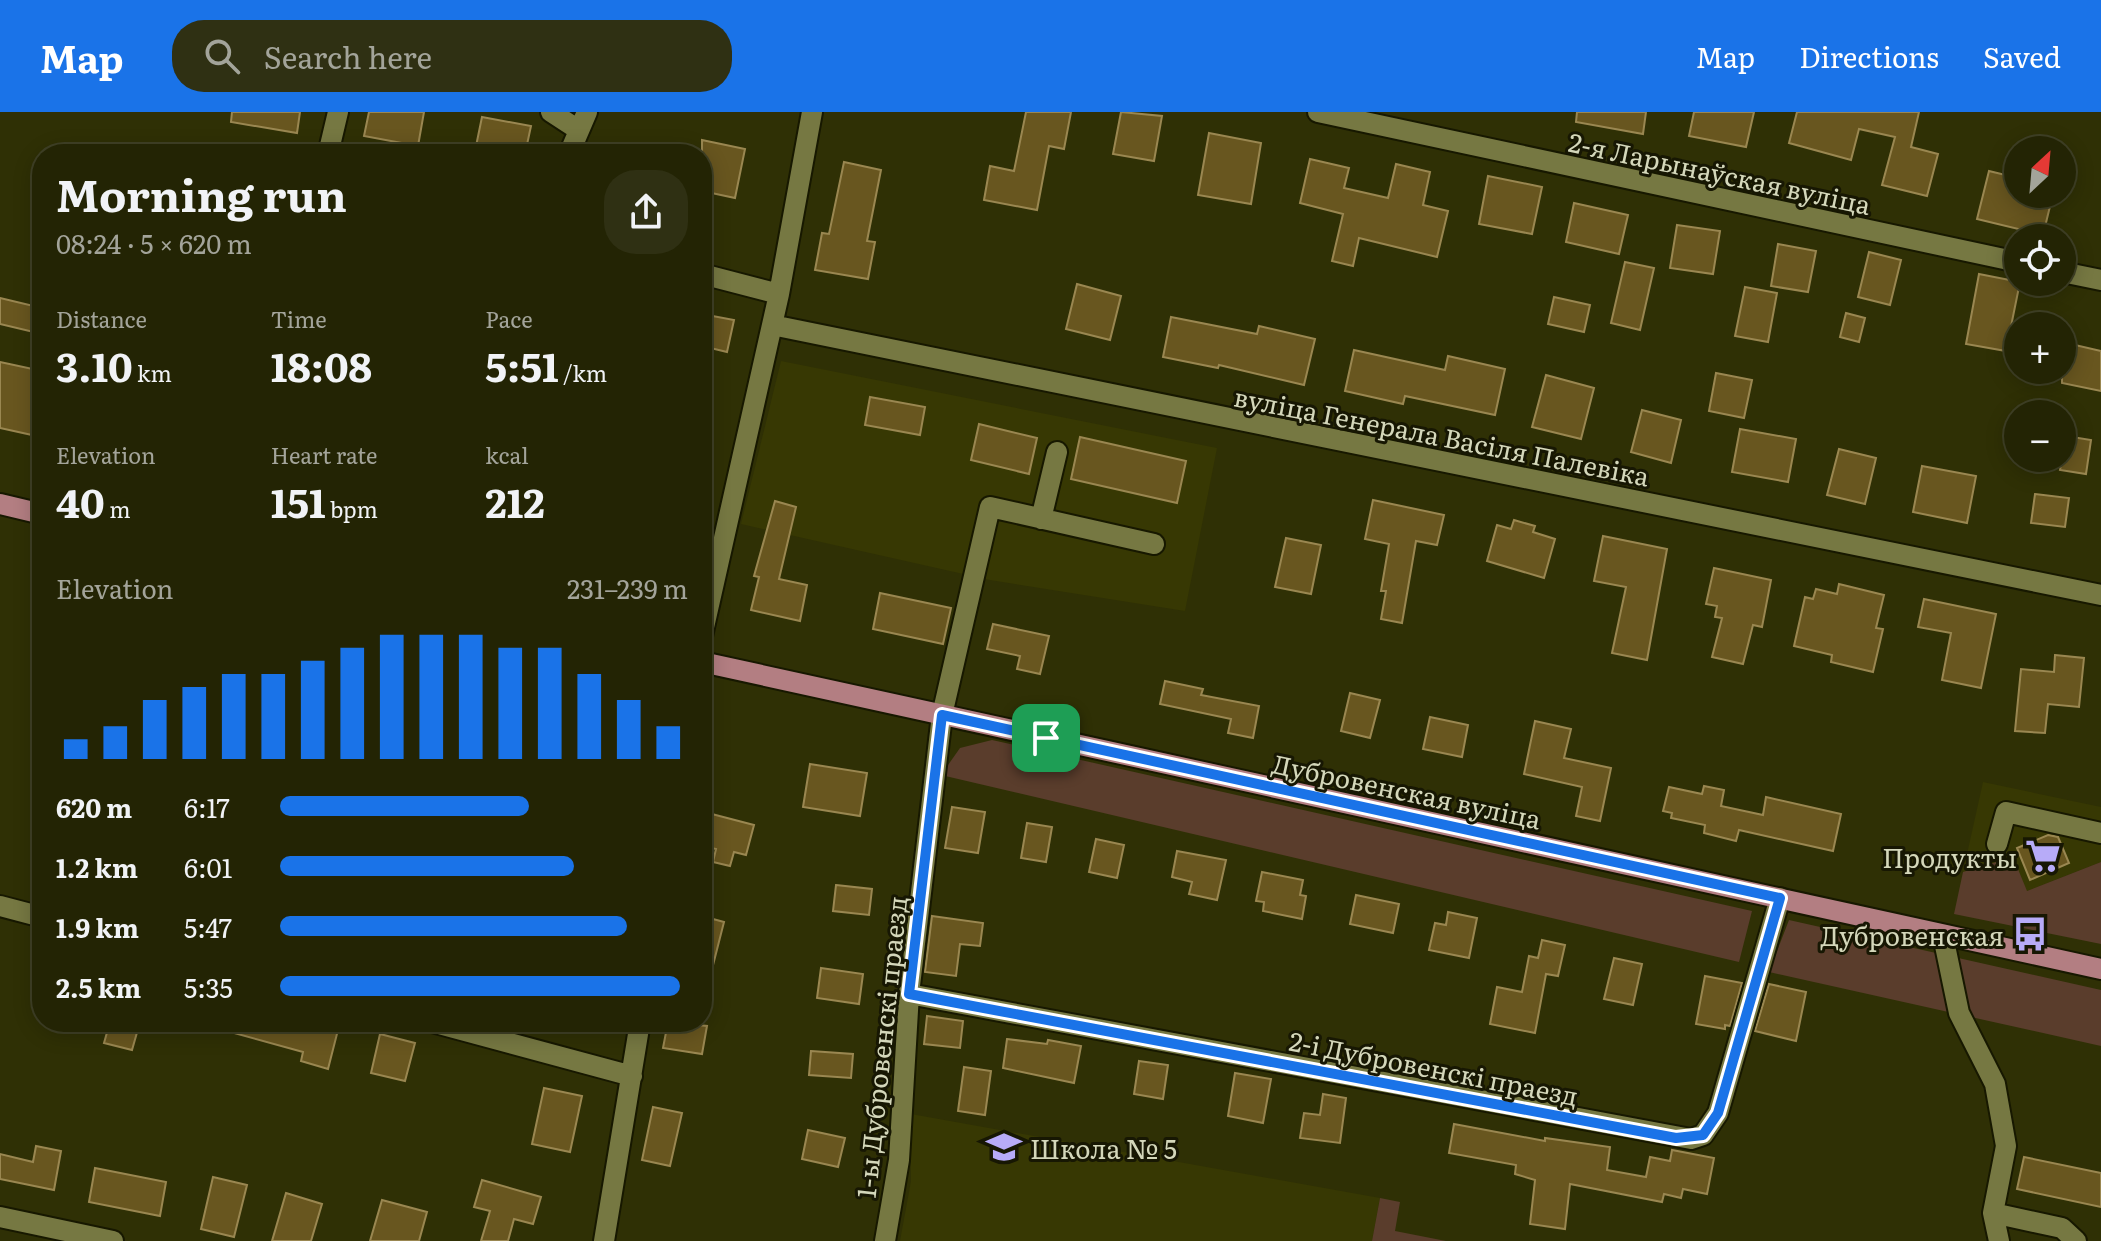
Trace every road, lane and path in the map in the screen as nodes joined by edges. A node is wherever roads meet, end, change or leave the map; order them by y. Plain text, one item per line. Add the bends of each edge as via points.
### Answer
1 (338, 112) edge
2 (551, 112) edge
3 (812, 112) edge
4 (1318, 112) edge
5 (582, 121) edge
6 (330, 144) edge
7 (573, 144) edge
8 (2004, 259) edge
9 (2076, 275) edge
10 (712, 277) edge
11 (2101, 280) edge
12 (779, 294) junction
13 (772, 325) junction
14 (1057, 452) dead end
15 (0, 504) edge
16 (32, 512) edge
17 (1041, 519) junction
18 (1154, 544) dead end
19 (712, 592) edge
20 (2101, 595) edge
21 (712, 664) edge
22 (942, 715) junction
23 (2101, 833) edge
24 (1997, 844) dead end
25 (1780, 898) junction
26 (0, 906) edge
27 (32, 914) edge
28 (1943, 936) junction
29 (2101, 969) edge
30 (909, 994) junction
31 (469, 1032) edge
32 (639, 1032) edge
33 (632, 1076) junction
34 (1993, 1213) junction
35 (0, 1217) edge
36 (113, 1241) edge
37 (604, 1241) edge
38 (885, 1241) edge
39 (1999, 1241) edge
40 (2076, 1241) edge

1 - 6 street
2 - 5 street
3 - 12 street
4 - 8 street, 2-я Ларынаўская вуліца
5 - 7 street
9 - 11 street
10 - 12 street
12 - 13 street
13 - 19 street
13 - 20 street, вуліца Генерала Васіля Палевіка
14 - 17 street
15 - 16 main road
17 - 18 street
17 - 22 street, 1-ы Дубровенскі праезд via 990,507
21 - 22 main road, Дубровенская вуліца
22 - 25 main road, Дубровенская вуліца
22 - 30 street, 1-ы Дубровенскі праезд
23 - 24 street via 2006,812
25 - 28 main road, Дубровенская вуліца
25 - 30 street, 2-і Дубровенскі праезд via 1718,1113 1703,1135 1691,1139
26 - 27 street
28 - 29 main road, Дубровенская вуліца
28 - 34 street via 1959,1013 1995,1084 2006,1146
30 - 38 street, 1-ы Дубровенскі праезд via 899,1160
31 - 33 street
32 - 33 street
33 - 37 street
34 - 39 street
34 - 40 street via 2062,1228
35 - 36 street

